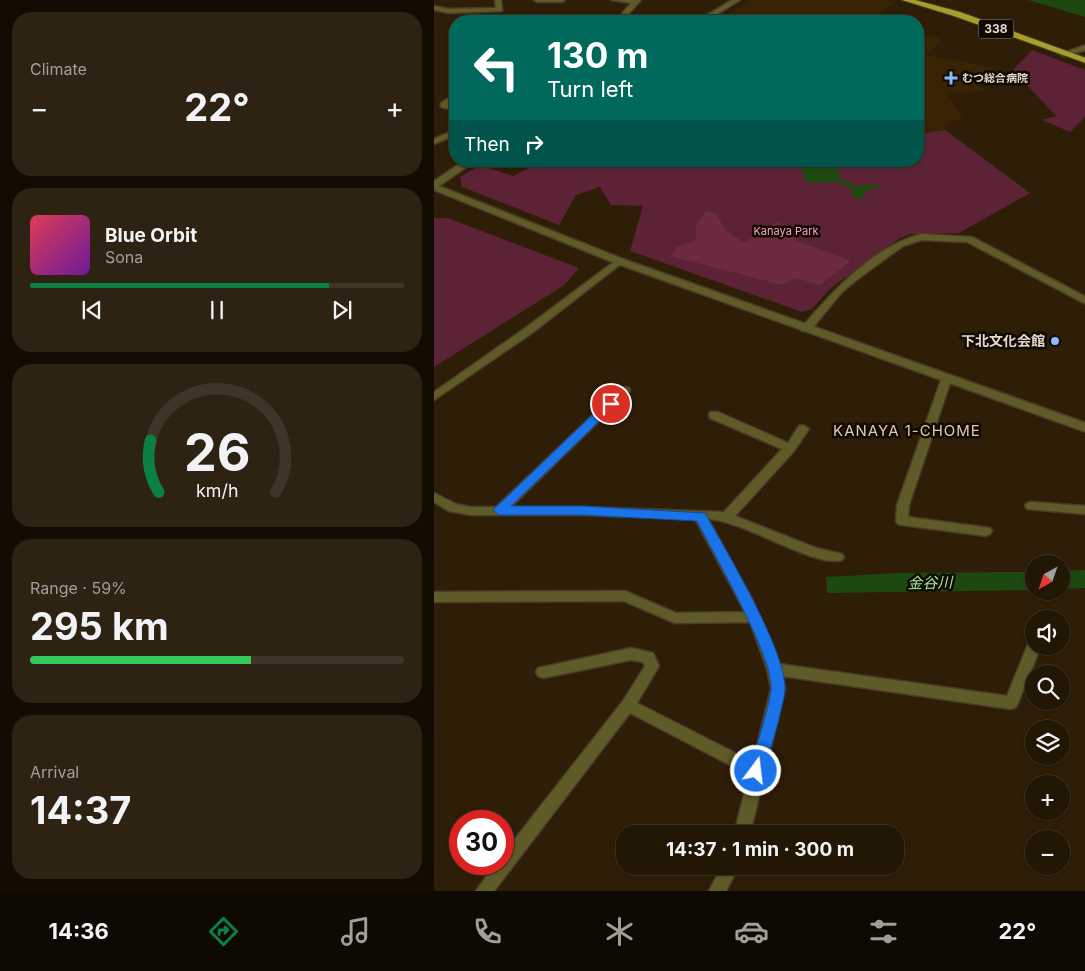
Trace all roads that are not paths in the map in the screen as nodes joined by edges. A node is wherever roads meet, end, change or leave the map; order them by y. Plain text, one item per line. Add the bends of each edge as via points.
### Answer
1 (498, 0) edge
2 (537, 0) edge
3 (562, 0) edge
4 (614, 0) edge
5 (737, 0) edge
6 (906, 0) edge
7 (638, 1) edge
8 (434, 8) edge
9 (625, 15) edge
10 (711, 15) edge
11 (1085, 46) edge
12 (1064, 54) junction
13 (1085, 61) edge
14 (449, 135) edge
15 (434, 142) edge
16 (462, 167) edge
17 (434, 186) edge
18 (619, 261) junction
19 (1085, 301) edge
20 (806, 328) junction
21 (946, 380) junction
22 (625, 390) dead end
23 (434, 397) edge
24 (714, 415) dead end
25 (803, 428) dead end
26 (1085, 428) edge
27 (790, 448) junction
28 (434, 497) edge
29 (1031, 506) dead end
30 (499, 510) junction
31 (1085, 510) edge
32 (700, 516) junction
33 (728, 517) junction
34 (986, 531) dead end
35 (838, 557) dead end
36 (434, 597) edge
37 (753, 617) junction
38 (1030, 655) edge
39 (776, 669) junction
40 (543, 672) dead end
41 (628, 705) junction
42 (756, 771) junction
43 (744, 825) edge
44 (726, 875) edge
45 (484, 891) edge
46 (717, 891) edge

1 - 8 street via 500,10 449,11
2 - 3 street
4 - 7 street
5 - 10 street
6 - 12 highway, 338 via 957,14
7 - 9 street
11 - 12 street
12 - 13 highway, 338
14 - 15 street
16 - 17 street
17 - 18 street
18 - 20 street
18 - 23 street via 528,332
19 - 20 street via 969,239 920,236 900,244 852,279
20 - 21 street
21 - 26 street
21 - 34 street via 902,506 902,521
22 - 30 street
24 - 27 street
25 - 27 street
27 - 33 street
28 - 30 street via 453,508
29 - 31 street
30 - 32 street
32 - 33 street
32 - 37 street
33 - 35 street via 814,552
36 - 37 street via 625,596 675,618
37 - 39 street
38 - 39 street via 1011,703
39 - 42 street via 778,689
40 - 41 street via 631,654 648,657 652,666
41 - 42 street
41 - 45 street
42 - 43 street
44 - 46 street

